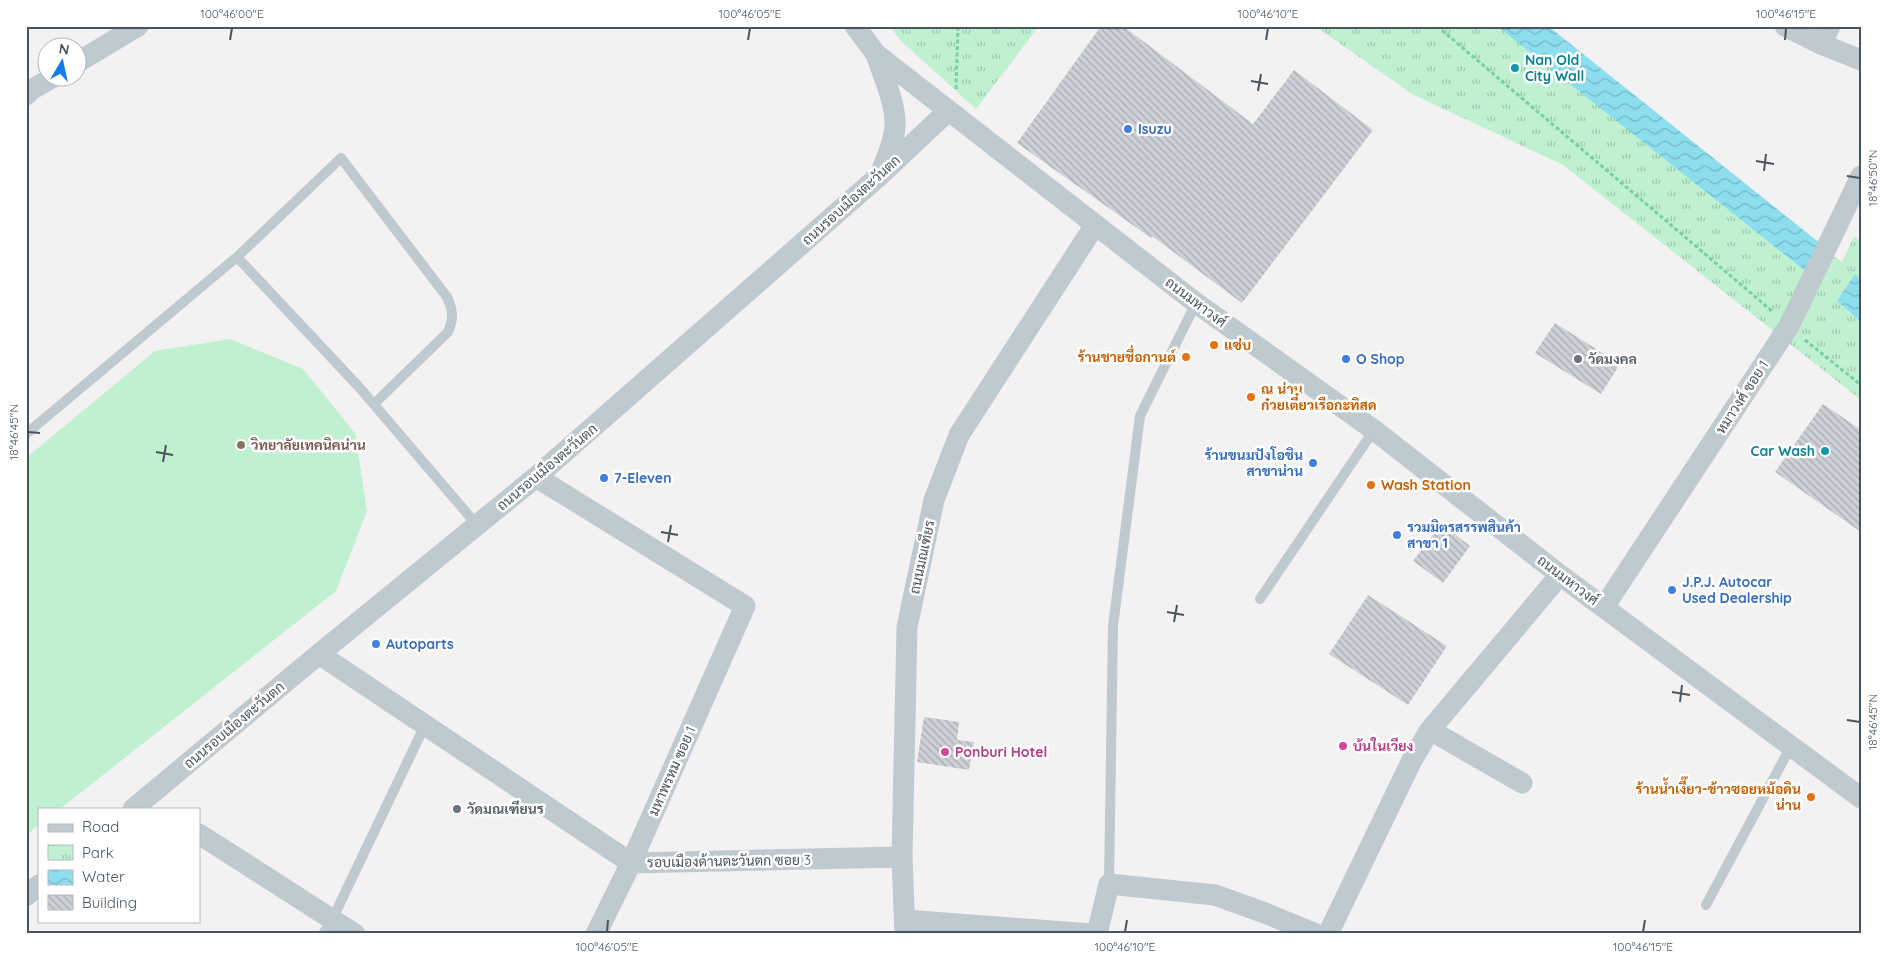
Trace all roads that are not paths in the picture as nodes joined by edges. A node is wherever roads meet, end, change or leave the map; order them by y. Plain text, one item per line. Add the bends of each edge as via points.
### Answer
1 (138, 26) edge
2 (854, 26) edge
3 (1785, 26) edge
4 (1826, 35) edge
5 (876, 54) junction
6 (88, 56) edge
7 (1861, 60) edge
8 (38, 86) edge
9 (26, 95) edge
10 (948, 110) junction
11 (880, 176) junction
12 (1861, 176) edge
13 (1095, 226) junction
14 (237, 257) junction
15 (1196, 303) junction
16 (374, 404) junction
17 (1374, 430) junction
18 (26, 434) edge
19 (536, 477) junction
20 (477, 525) junction
21 (1560, 575) junction
22 (1260, 599) dead end
23 (1604, 607) junction
24 (319, 654) junction
25 (425, 725) junction
26 (1430, 730) junction
27 (1791, 746) junction
28 (1522, 783) dead end
29 (1861, 798) edge
30 (145, 806) edge
31 (200, 835) edge
32 (902, 858) junction
33 (631, 863) junction
34 (1109, 884) junction
35 (38, 886) edge
36 (26, 896) edge
37 (1706, 905) dead end
38 (327, 927) edge
39 (905, 927) edge
40 (355, 934) edge
41 (596, 934) edge
42 (1091, 934) edge
43 (1097, 934) edge
44 (1316, 934) edge
45 (1328, 934) edge

1 - 6 street
2 - 5 street, ถนนมหาวงศ์
3 - 4 street
4 - 7 street
5 - 10 street, ถนนมหาวงศ์
5 - 11 street via 895,126
8 - 9 street
10 - 11 street, ถนนรอบเมืองตะวันตก
10 - 13 street, ถนนมหาวงศ์
11 - 19 street, ถนนรอบเมืองตะวันตก
12 - 23 street, หมาวงศ์ ซอย 1 via 1789,326
13 - 15 street, ถนนมหาวงศ์
13 - 32 street, ถนนมณเฑียร via 959,435 934,500 907,628
14 - 16 lane
14 - 16 lane via 341,158 447,296 453,310 448,332
14 - 18 lane
15 - 17 street, ถนนมหาวงศ์
15 - 34 lane via 1140,416 1113,626
16 - 20 lane
17 - 21 street, ถนนมหาวงศ์
17 - 22 lane
19 - 20 street, ถนนรอบเมืองตะวันตก
19 - 33 street, มหาพรหม ซอย 1 via 745,606
20 - 24 street, ถนนรอบเมืองตะวันตก
21 - 23 street, ถนนมหาวงศ์
21 - 26 street
23 - 27 street, ถนนมหาวงศ์
24 - 25 street, รอบเมืองด้านตะวันตก ซอย 3
24 - 30 street, ถนนรอบเมืองตะวันตก
25 - 33 street, รอบเมืองด้านตะวันตก ซอย 3
25 - 38 lane
26 - 28 street
26 - 45 street via 1413,758
27 - 29 street, ถนนมหาวงศ์
27 - 37 lane
31 - 38 street
32 - 33 street, รอบเมืองด้านตะวันตก ซอย 3
32 - 39 street, ถนนมณเฑียร
33 - 41 street, มหาพรหม ซอย 1
34 - 43 street
34 - 44 street via 1215,895
35 - 36 street
38 - 40 street
39 - 42 street

